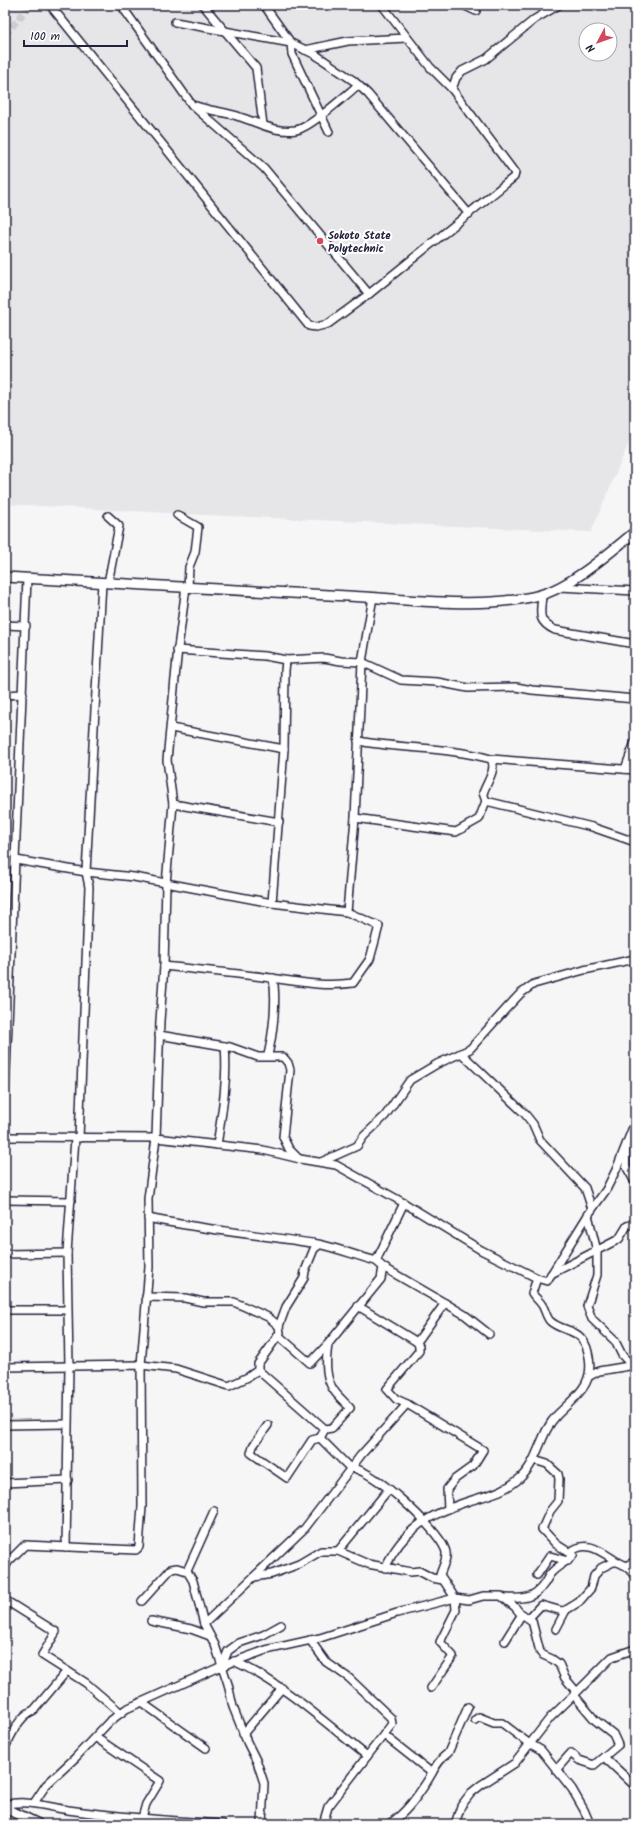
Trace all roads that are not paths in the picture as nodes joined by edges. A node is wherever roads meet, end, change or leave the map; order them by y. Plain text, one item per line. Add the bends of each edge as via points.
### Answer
1 (50, 5) edge
2 (121, 5) edge
3 (204, 5) edge
4 (264, 5) edge
5 (382, 5) edge
6 (463, 5) edge
7 (559, 5) edge
8 (476, 11) dead end
9 (175, 22) dead end
10 (225, 30) junction
11 (407, 38) junction
12 (291, 43) junction
13 (305, 50) junction
14 (358, 85) junction
15 (452, 89) junction
16 (192, 105) junction
17 (321, 114) junction
18 (262, 125) junction
19 (329, 132) dead end
20 (469, 214) junction
21 (370, 294) junction
22 (177, 515) dead end
23 (108, 516) dead end
24 (635, 532) edge
25 (5, 577) edge
26 (27, 579) junction
27 (105, 583) junction
28 (187, 587) junction
29 (560, 587) junction
30 (635, 591) edge
31 (542, 595) junction
32 (373, 597) junction
33 (5, 625) edge
34 (26, 626) junction
35 (635, 644) edge
36 (178, 650) junction
37 (286, 660) junction
38 (362, 662) junction
39 (5, 694) edge
40 (23, 694) junction
41 (635, 699) edge
42 (171, 728) junction
43 (358, 741) junction
44 (635, 742) edge
45 (284, 749) junction
46 (491, 759) junction
47 (625, 768) junction
48 (635, 770) edge
49 (486, 801) junction
50 (173, 804) junction
51 (354, 818) junction
52 (279, 822) junction
53 (635, 842) edge
54 (16, 860) junction
55 (86, 872) junction
56 (166, 884) junction
57 (272, 903) junction
58 (347, 912) junction
59 (5, 918) edge
60 (13, 918) junction
61 (635, 959) edge
62 (164, 966) junction
63 (273, 978) junction
64 (7, 990) edge
65 (159, 1035) junction
66 (225, 1046) junction
67 (461, 1053) junction
68 (268, 1055) junction
69 (6, 1065) edge
70 (5, 1094) edge
71 (635, 1122) edge
72 (5, 1137) edge
73 (77, 1138) junction
74 (156, 1138) junction
75 (217, 1145) junction
76 (625, 1145) junction
77 (300, 1159) junction
78 (321, 1162) junction
79 (635, 1182) edge
80 (5, 1200) edge
81 (71, 1201) junction
82 (404, 1203) junction
83 (590, 1212) junction
84 (148, 1218) junction
85 (635, 1223) edge
86 (319, 1245) junction
87 (597, 1251) junction
88 (67, 1252) junction
89 (5, 1254) edge
90 (376, 1262) junction
91 (382, 1267) junction
92 (551, 1274) junction
93 (537, 1278) junction
94 (146, 1297) junction
95 (445, 1303) junction
96 (358, 1306) junction
97 (5, 1310) edge
98 (67, 1310) junction
99 (279, 1326) junction
100 (489, 1334) dead end
101 (278, 1335) junction
102 (417, 1342) junction
103 (328, 1344) junction
104 (141, 1365) junction
105 (634, 1365) edge
106 (69, 1366) junction
107 (5, 1367) edge
108 (258, 1370) junction
109 (590, 1376) junction
110 (407, 1404) junction
111 (67, 1424) junction
112 (5, 1425) edge
113 (268, 1425) dead end
114 (325, 1429) junction
115 (320, 1438) junction
116 (534, 1460) junction
117 (350, 1468) junction
118 (68, 1480) junction
119 (5, 1482) edge
120 (389, 1489) junction
121 (448, 1509) junction
122 (214, 1510) dead end
123 (423, 1520) junction
124 (66, 1547) junction
125 (338, 1551) junction
126 (569, 1553) junction
127 (568, 1561) junction
128 (635, 1561) edge
129 (618, 1562) junction
130 (626, 1566) junction
131 (5, 1568) edge
132 (384, 1568) junction
133 (187, 1571) junction
134 (537, 1575) dead end
135 (635, 1576) edge
136 (254, 1577) junction
137 (443, 1580) junction
138 (455, 1598) junction
139 (505, 1598) junction
140 (5, 1600) edge
141 (142, 1602) dead end
142 (566, 1610) junction
143 (522, 1614) junction
144 (529, 1618) junction
145 (151, 1621) dead end
146 (204, 1624) junction
147 (281, 1625) dead end
148 (556, 1629) dead end
149 (210, 1636) junction
150 (310, 1640) junction
151 (505, 1641) dead end
152 (635, 1649) edge
153 (234, 1661) junction
154 (222, 1666) junction
155 (67, 1671) junction
156 (282, 1688) junction
157 (431, 1688) dead end
158 (574, 1695) junction
159 (141, 1702) junction
160 (468, 1707) dead end
161 (121, 1713) junction
162 (475, 1720) dead end
163 (243, 1734) junction
164 (384, 1735) junction
165 (95, 1737) junction
166 (531, 1744) junction
167 (5, 1746) edge
168 (206, 1748) dead end
169 (367, 1756) junction
170 (604, 1757) junction
171 (556, 1770) junction
172 (432, 1773) junction
173 (635, 1786) edge
174 (34, 1803) junction
175 (5, 1807) edge
176 (142, 1818) junction
177 (38, 1824) edge
178 (222, 1824) edge
179 (262, 1824) edge
180 (323, 1824) edge
181 (389, 1824) edge
182 (455, 1824) edge
183 (590, 1824) edge

1 - 21 street via 309,326 316,328 328,324
2 - 16 street
3 - 10 street
4 - 12 street
5 - 11 street
6 - 8 street
7 - 15 street via 534,19 486,59 462,72 456,78
9 - 10 street
10 - 12 street
10 - 18 street via 256,68
11 - 13 street via 348,42
11 - 15 street via 430,68
12 - 13 street
12 - 17 street via 292,54
13 - 14 street
14 - 17 street
14 - 20 street
15 - 20 street via 516,173
16 - 18 street via 239,116
16 - 21 street via 264,168
17 - 18 street via 296,130 272,129
17 - 19 street
20 - 21 street
22 - 28 street via 198,527
23 - 27 street via 119,526
24 - 29 street
25 - 26 street
26 - 27 street
26 - 34 street
27 - 28 street
27 - 55 street
28 - 32 street
28 - 36 street
29 - 30 street
29 - 31 street
31 - 32 street via 509,601 479,602
31 - 35 street via 541,617 545,625 555,630
32 - 38 street
33 - 34 street
34 - 40 street
36 - 37 street via 265,656
36 - 42 street
37 - 38 street via 324,658 341,662
37 - 45 street
38 - 41 street via 400,680 437,682 468,688 516,687
38 - 43 street
39 - 40 street
40 - 54 street
42 - 45 street
42 - 50 street via 167,760
43 - 46 street via 466,753
43 - 51 street
44 - 47 street
45 - 52 street
46 - 47 street
46 - 49 street via 494,764 493,770 483,793
47 - 48 street
49 - 51 street via 479,818 456,832
49 - 53 street via 592,827
50 - 52 street
50 - 56 street
51 - 58 street
52 - 57 street
54 - 55 street
54 - 60 street
55 - 56 street via 134,877
55 - 73 street via 89,887
56 - 57 street
56 - 62 street
57 - 58 street
58 - 63 street via 379,926 370,959 353,983 336,986 313,985
59 - 60 street
60 - 64 street
61 - 67 street via 534,984 520,994 470,1049
62 - 63 street
62 - 65 street
63 - 68 street via 274,996
64 - 69 street
65 - 66 street
65 - 74 street
66 - 68 street via 258,1057
66 - 75 street
67 - 78 street via 410,1080 385,1116 357,1146
67 - 83 street via 525,1114 540,1140 585,1188
68 - 77 street via 283,1057 290,1066 283,1137 289,1149
69 - 70 street
71 - 76 street
72 - 73 street
73 - 74 street
73 - 81 street
74 - 75 street
74 - 84 street
75 - 77 street via 263,1150
76 - 79 street via 626,1166
76 - 83 street via 606,1190
77 - 78 street
78 - 82 street via 336,1164
80 - 81 street
81 - 88 street
82 - 90 street
82 - 93 street via 481,1250
83 - 87 street
83 - 92 street
84 - 86 street
84 - 94 street via 149,1267
85 - 87 street via 627,1226 619,1239
86 - 90 street
86 - 99 street via 314,1249 304,1278 286,1307
87 - 92 street
87 - 105 street via 596,1275 587,1306 592,1319 615,1341 622,1355
88 - 89 street
88 - 98 street
90 - 91 street
91 - 95 street
91 - 96 street via 381,1279
92 - 93 street via 547,1281
93 - 109 street via 532,1293 541,1303 550,1321 573,1331 581,1338 588,1351
94 - 99 street via 234,1302 262,1313
94 - 104 street
95 - 100 street
95 - 102 street
96 - 102 street
96 - 103 street
97 - 98 street
98 - 106 street
99 - 101 street
101 - 103 street via 310,1363
101 - 108 street via 258,1364
102 - 110 street via 419,1351 387,1389 396,1399
103 - 114 street via 326,1354 332,1388 350,1408 332,1428
104 - 106 street
104 - 108 street via 176,1369 228,1386
104 - 124 street via 142,1506 139,1547 136,1550
105 - 109 street via 598,1371
106 - 107 street
106 - 111 street
108 - 114 street
109 - 116 street via 571,1403 556,1416 542,1439
110 - 117 street
110 - 121 street via 483,1450 472,1466 447,1489
111 - 112 street
111 - 118 street
113 - 115 street via 250,1453 287,1478 312,1440
114 - 115 street
115 - 117 street
116 - 121 street via 529,1470 504,1490
116 - 126 street via 547,1464 558,1474 558,1501 542,1528 556,1544
117 - 120 street via 358,1467
117 - 136 street via 305,1528
118 - 119 street
118 - 124 street
120 - 123 street
120 - 125 street
121 - 123 street
122 - 133 street
123 - 132 street via 397,1544
123 - 137 street via 445,1548 446,1558 440,1575
124 - 131 street via 25,1545
125 - 132 street
125 - 136 street via 321,1551 299,1564 272,1574
126 - 127 street via 573,1555
126 - 129 street via 576,1547 588,1546
127 - 134 street via 550,1556
127 - 139 street via 553,1571 535,1595 526,1599
128 - 130 street
129 - 130 street
129 - 142 street via 601,1568 594,1576 591,1588 579,1602
130 - 135 street
132 - 137 street via 419,1572
133 - 141 street via 171,1569
133 - 146 street via 193,1581
136 - 146 street
137 - 138 street
138 - 139 street
138 - 150 street
138 - 157 street via 456,1610 440,1642 453,1656
139 - 143 street
140 - 155 street via 56,1632 42,1655
142 - 144 street via 562,1612 541,1605
142 - 148 street
143 - 144 street
143 - 151 street
144 - 158 street via 534,1623 540,1652 559,1664 565,1678 575,1690
145 - 149 street via 191,1629
146 - 149 street
147 - 154 street via 239,1643 228,1651
149 - 154 street
150 - 153 street via 266,1650
150 - 164 street via 326,1662 350,1678 391,1718 392,1724
152 - 158 street via 612,1656
153 - 154 street
153 - 156 street
154 - 159 street
154 - 163 street
155 - 161 street
155 - 167 street via 34,1710 20,1720
156 - 163 street
156 - 169 street
158 - 166 street via 550,1718
158 - 170 street via 595,1720 613,1734 618,1745
159 - 161 street
159 - 168 street
160 - 172 street via 448,1754 442,1758
161 - 165 street
162 - 166 street via 478,1717 502,1723
163 - 179 street via 264,1783
164 - 169 street
164 - 172 street
165 - 174 street via 46,1785
165 - 176 street via 160,1780 146,1804
166 - 171 street via 541,1750
166 - 182 street via 515,1763 471,1793 461,1806
169 - 180 street via 328,1807
170 - 171 street via 594,1766 579,1760 571,1753
170 - 173 street
171 - 183 street via 572,1789
172 - 181 street via 402,1816
174 - 175 street via 16,1802
174 - 176 street via 68,1810
175 - 177 street
176 - 178 street

